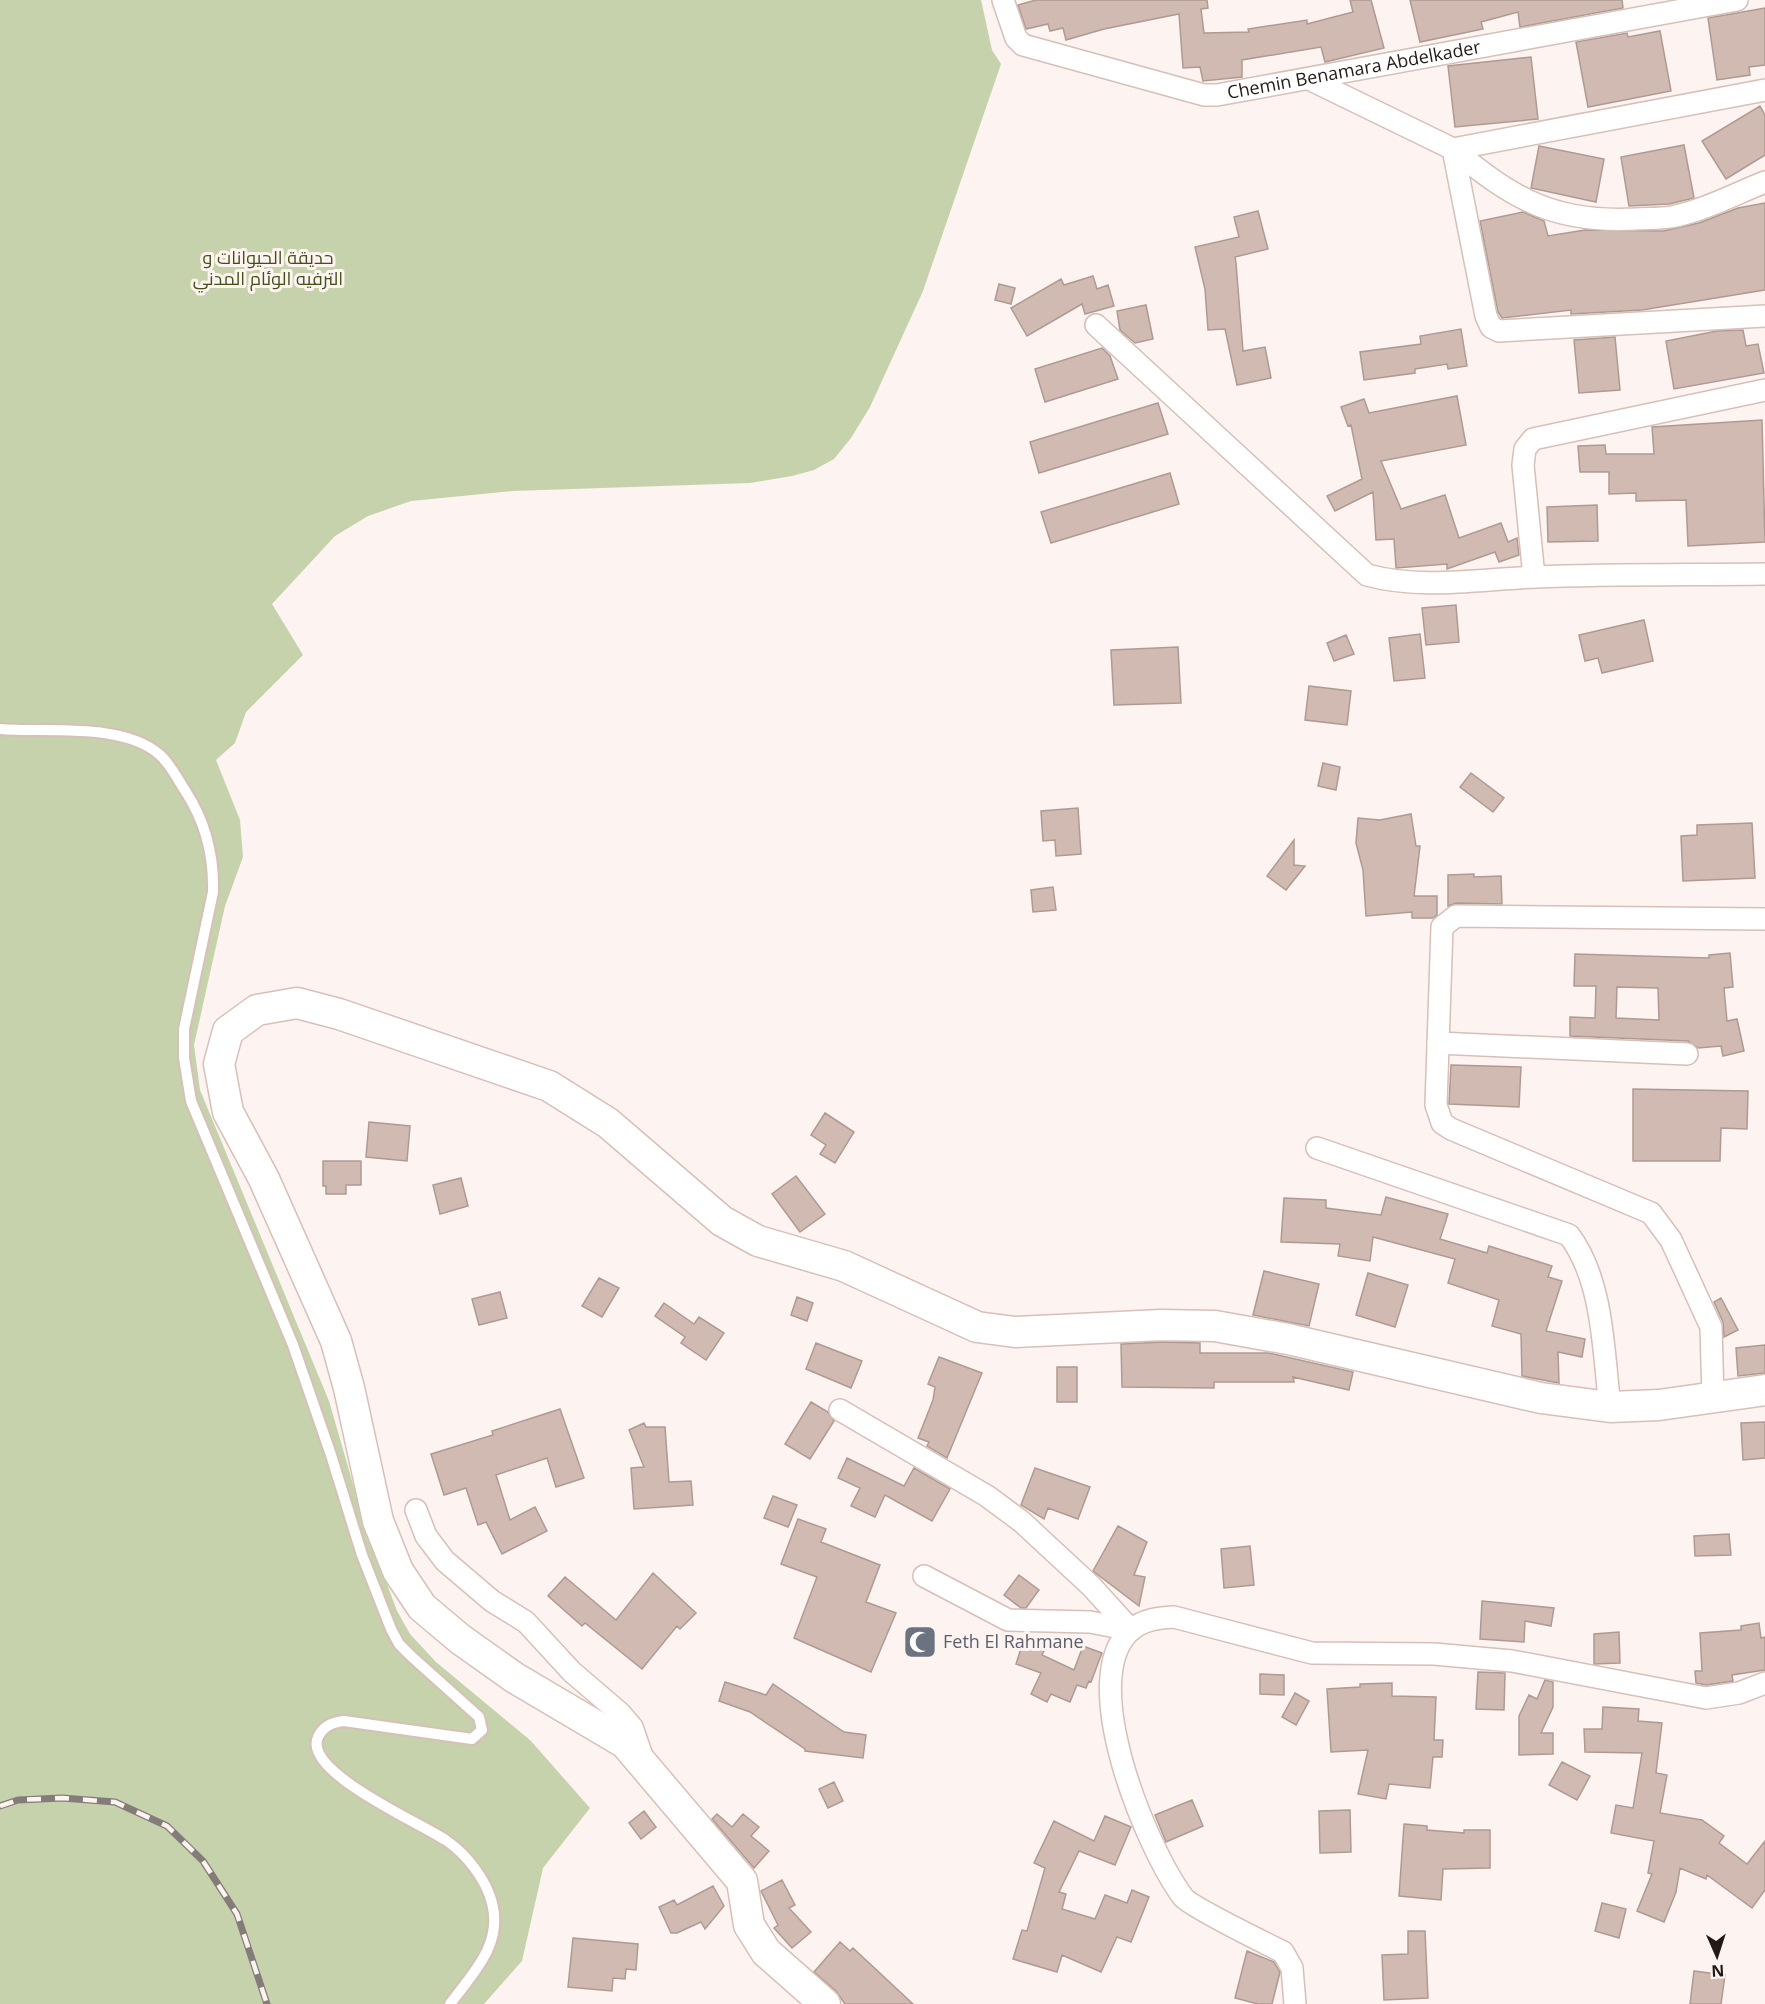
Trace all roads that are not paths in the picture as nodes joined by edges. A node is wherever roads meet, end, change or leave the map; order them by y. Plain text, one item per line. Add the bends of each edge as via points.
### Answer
1 (1003, 0) edge
2 (1737, 0) edge
3 (1309, 78) junction
4 (1765, 90) edge
5 (1453, 149) junction
6 (1765, 182) edge
7 (1765, 316) edge
8 (1096, 325) dead end
9 (1765, 390) edge
10 (1765, 574) edge
11 (1534, 577) junction
12 (0, 729) edge
13 (1765, 919) edge
14 (1438, 1043) junction
15 (1687, 1054) dead end
16 (1317, 1148) dead end
17 (1765, 1390) edge
18 (1713, 1398) junction
19 (1610, 1407) junction
20 (840, 1410) dead end
21 (416, 1510) dead end
22 (924, 1576) dead end
23 (1131, 1630) junction
24 (1765, 1683) edge
25 (646, 1765) junction
26 (450, 2004) edge
27 (825, 2004) edge
28 (1295, 2004) edge

1 - 3 street, Chemin Benamara Abdelkader via 1016,38 1023,45 1204,95
2 - 3 street, Chemin Benamara Abdelkader
3 - 5 street
4 - 5 street
5 - 6 street via 1492,182 1542,209 1599,221 1670,217
5 - 7 street via 1491,327 1499,331
8 - 11 street via 1367,575 1414,582
9 - 11 street via 1533,439 1525,449 1523,465
10 - 11 street
12 - 26 lane via 93,732 138,741 161,756 171,769 208,837 213,892 183,1029 191,1101 296,1355 362,1555 391,1629 411,1656 483,1724 472,1739 344,1721 328,1725 316,1739 325,1765 342,1780 448,1841 467,1859 486,1887 492,1902 493,1943
13 - 14 street via 1456,916 1442,927
14 - 15 street
14 - 18 street via 1436,1105 1443,1123 1651,1213 1671,1240 1711,1327
16 - 19 street via 1569,1235 1578,1247 1595,1293
17 - 18 street
18 - 19 street
19 - 25 street via 1541,1398 1288,1339 1215,1326 1015,1332 977,1327 844,1266 758,1241 731,1226 608,1123 549,1086 329,1011 297,1003 257,1010 228,1031 219,1064 228,1112 264,1179 336,1341 378,1521 398,1571 422,1607 460,1639 514,1678 625,1743
20 - 23 street via 996,1502 1091,1586
21 - 25 street via 426,1536 445,1562 492,1601 526,1622 572,1672 620,1713 632,1727
22 - 23 street via 1008,1620 1090,1622
23 - 24 street via 1151,1619 1174,1617 1312,1653 1434,1654 1512,1660 1706,1698 1739,1693
23 - 28 street via 1109,1677 1112,1717 1135,1807 1156,1853 1185,1899 1282,1952 1292,1968
25 - 27 street via 742,1881 749,1925 766,1952

